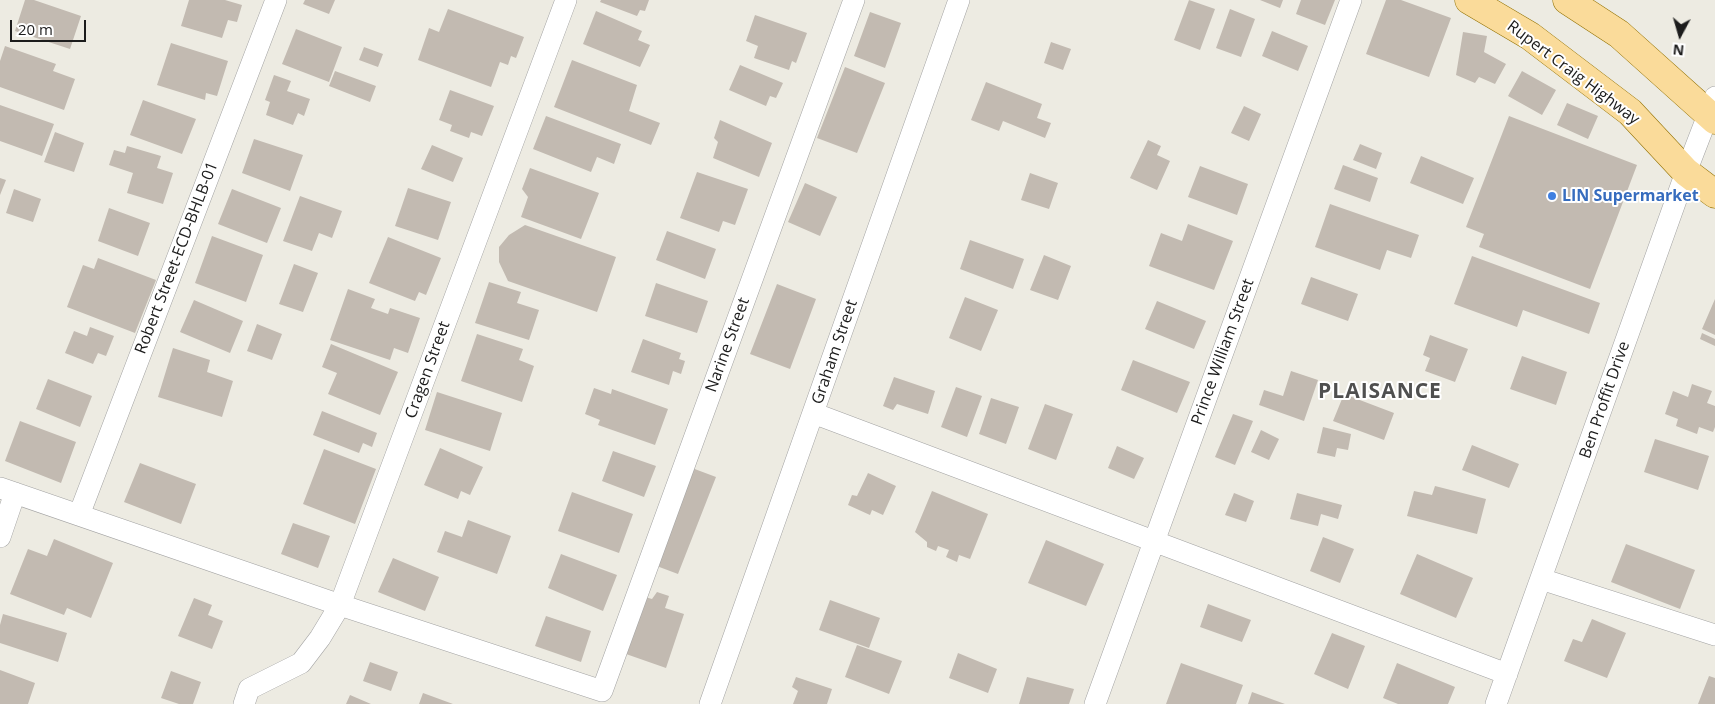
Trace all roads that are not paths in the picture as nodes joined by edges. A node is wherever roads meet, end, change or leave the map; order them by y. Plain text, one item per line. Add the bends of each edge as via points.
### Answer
1 (276, 0) edge
2 (566, 0) edge
3 (854, 0) edge
4 (959, 0) edge
5 (1351, 0) edge
6 (1469, 0) edge
7 (1567, 0) edge
8 (1713, 111) edge
9 (1686, 172) junction
10 (1715, 194) edge
11 (813, 413) junction
12 (7, 490) edge
13 (79, 515) junction
14 (0, 537) edge
15 (1154, 541) junction
16 (1541, 579) junction
17 (340, 605) junction
18 (1715, 635) edge
19 (1507, 674) junction
20 (244, 704) edge
21 (710, 704) edge
22 (1095, 704) edge
23 (1496, 704) edge

1 - 13 street, Robert Street-ECD-BHLB-01
2 - 17 street, Cragen Street
3 - 17 street, Narine Street via 602,690
4 - 11 street, Graham Street
5 - 15 street, Prince William Street
6 - 9 main road, Rupert Craig Highway via 1530,36 1630,112
7 - 8 main road via 1619,34
8 - 9 street, Ben Proffit Drive
9 - 10 main road, Rupert Craig Highway
9 - 16 street, Ben Proffit Drive
11 - 15 street
11 - 21 street, Graham Street
12 - 13 street
12 - 14 street
13 - 17 street
15 - 19 street
15 - 22 street, Prince William Street
16 - 18 street
16 - 19 street, Ben Proffit Drive
17 - 20 street, Cragen Street via 301,663 249,689
19 - 23 street, Ben Proffit Drive

